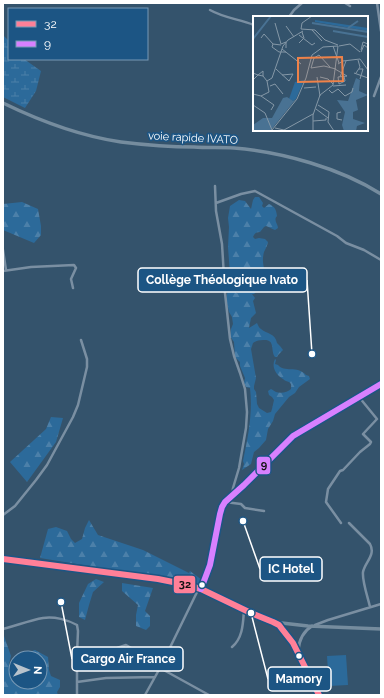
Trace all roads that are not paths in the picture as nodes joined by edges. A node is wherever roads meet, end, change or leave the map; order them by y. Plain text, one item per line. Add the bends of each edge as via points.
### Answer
1 (302, 3) edge
2 (345, 3) edge
3 (377, 3) edge
4 (350, 6) dead end
5 (210, 10) dead end
6 (290, 16) edge
7 (253, 25) edge
8 (381, 31) edge
9 (381, 77) edge
10 (374, 96) dead end
11 (3, 103) edge
12 (216, 186) dead end
13 (381, 194) edge
14 (216, 203) junction
15 (3, 250) edge
16 (381, 260) edge
17 (4, 271) edge
18 (73, 288) dead end
19 (81, 340) dead end
20 (381, 384) edge
21 (359, 397) junction
22 (232, 494) junction
23 (225, 502) junction
24 (264, 511) dead end
25 (3, 516) edge
26 (342, 523) dead end
27 (349, 523) dead end
28 (3, 559) edge
29 (200, 589) junction
30 (381, 604) edge
31 (370, 607) junction
32 (244, 609) junction
33 (273, 622) junction
34 (314, 626) junction
35 (381, 629) edge
36 (3, 630) edge
37 (232, 647) dead end
38 (298, 652) junction
39 (77, 654) junction
40 (160, 668) junction
41 (156, 677) junction
42 (77, 682) junction
43 (77, 695) edge
44 (145, 695) edge
45 (209, 695) edge
46 (319, 695) edge

1 - 6 street
2 - 4 street
3 - 8 street
5 - 7 street
9 - 10 street
11 - 13 main road, voie rapide IVATO via 58,127 119,142 173,147 234,148 299,159 354,180
12 - 14 street
14 - 16 street via 255,191
14 - 22 street via 230,339 245,389 247,412
15 - 17 street
17 - 18 street via 31,267 74,266 76,268 71,279
19 - 25 street via 87,367 73,417 47,465 15,506
20 - 21 street
21 - 22 street via 286,441
21 - 26 street via 377,419 363,434 370,444 340,471 328,489 326,502
22 - 23 street
23 - 24 street
23 - 29 street via 220,514 210,565
27 - 31 street via 371,547 371,555 363,576
28 - 29 main road via 158,579
29 - 32 main road
29 - 40 street
30 - 31 street
31 - 34 street
32 - 33 main road
32 - 37 street via 240,638
33 - 34 main road
33 - 38 street via 282,629
34 - 35 main road
34 - 38 street via 302,636
36 - 39 street via 44,618 71,622 78,626
38 - 46 street
39 - 40 street via 126,645 159,664
39 - 42 street
40 - 41 street
40 - 45 street
41 - 42 street via 106,678
41 - 44 street
42 - 43 street

